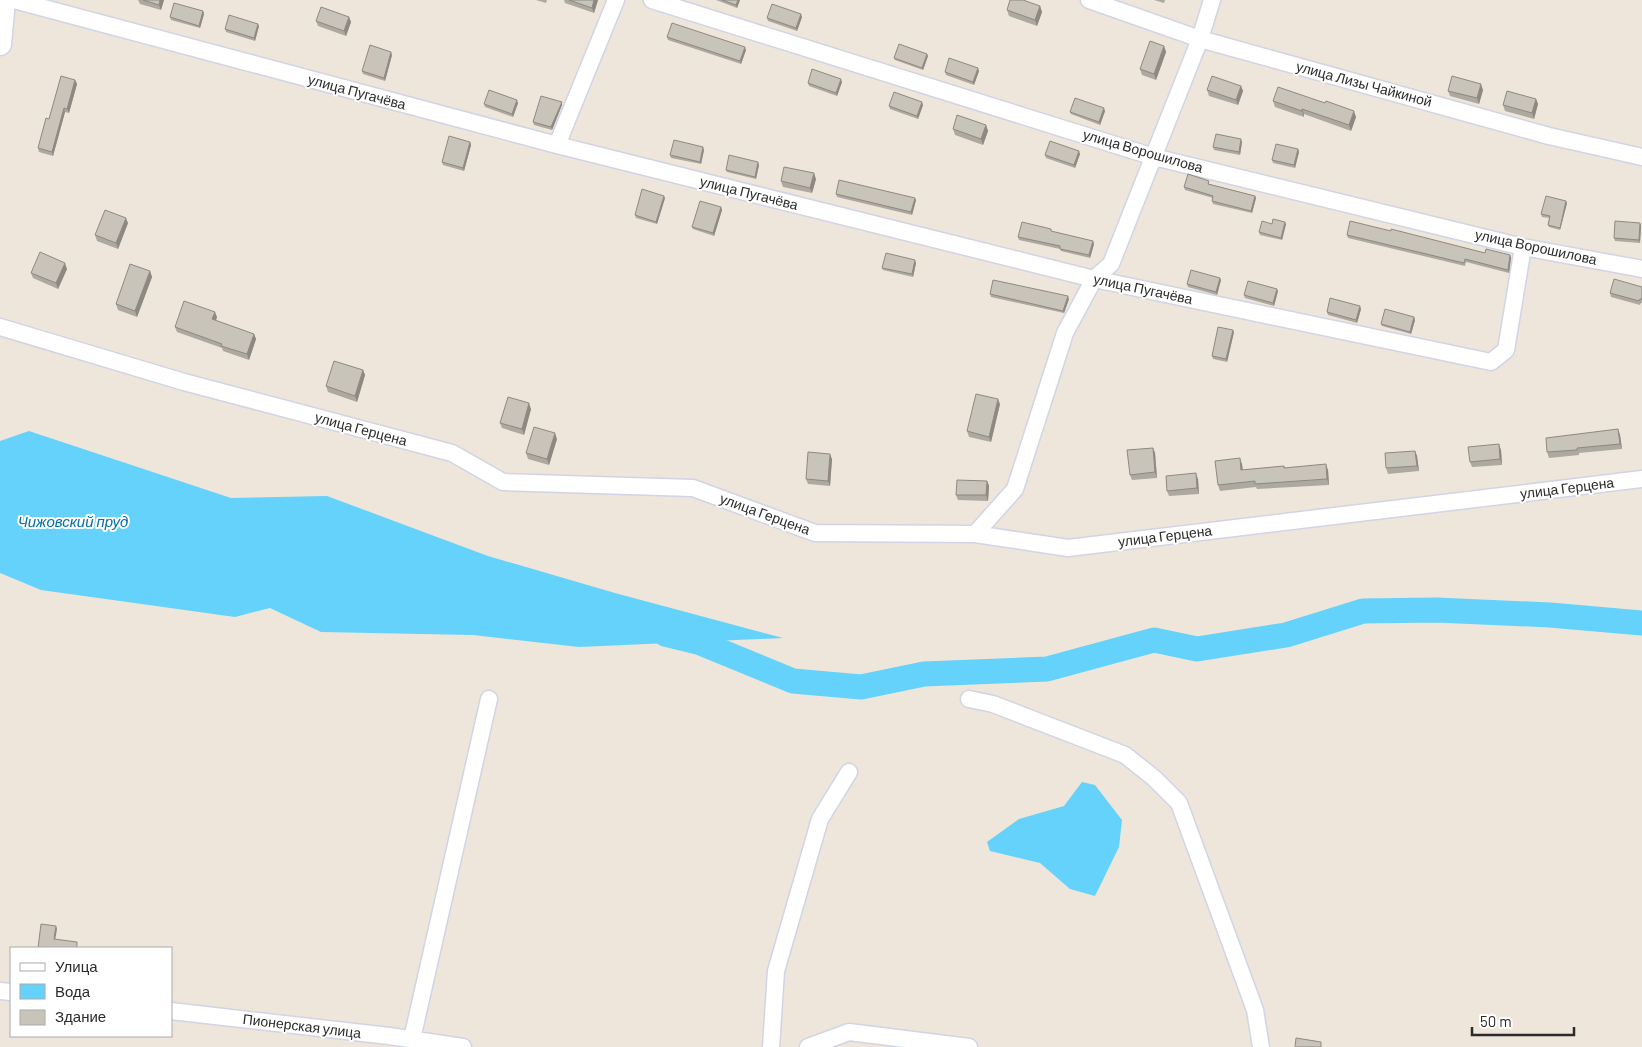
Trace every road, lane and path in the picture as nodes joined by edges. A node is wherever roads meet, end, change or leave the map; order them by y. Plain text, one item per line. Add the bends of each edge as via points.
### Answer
1 (4, 0) edge
2 (14, 0) edge
3 (616, 0) edge
4 (652, 0) edge
5 (1089, 0) edge
6 (1212, 0) edge
7 (1200, 39) junction
8 (0, 44) edge
9 (556, 145) junction
10 (1154, 156) junction
11 (1642, 157) edge
12 (1523, 247) junction
13 (1642, 268) edge
14 (1094, 279) junction
15 (0, 327) edge
16 (1642, 479) edge
17 (975, 534) junction
18 (489, 699) dead end
19 (969, 699) dead end
20 (849, 772) dead end
21 (172, 1011) edge
22 (412, 1039) junction
23 (388, 1041) edge
24 (463, 1047) edge
25 (771, 1047) edge
26 (808, 1047) edge
27 (969, 1047) edge
28 (1261, 1047) edge

1 - 8 main road
2 - 9 street, улица Пугачёва
3 - 9 street
4 - 10 street, улица Ворошилова
5 - 7 street, улица Лизы Чайкиной
6 - 7 street
7 - 10 street
7 - 11 street, улица Лизы Чайкиной via 1549,136
9 - 14 street, улица Пугачёва
10 - 12 street, улица Ворошилова
10 - 14 street via 1111,264
12 - 13 street, улица Ворошилова
12 - 14 street, улица Пугачёва via 1506,350 1491,362
14 - 17 street via 1065,333 1015,489
15 - 17 street, улица Герцена via 184,382 452,453 503,482 693,488 815,533
16 - 17 street, улица Герцена via 1068,548
18 - 22 street
19 - 28 street via 993,704 1125,755 1178,803 1255,1010
20 - 25 street via 820,819 776,971
21 - 23 street, Пионерская улица
22 - 23 street, Пионерская улица
22 - 24 street, Пионерская улица
26 - 27 street via 849,1032

